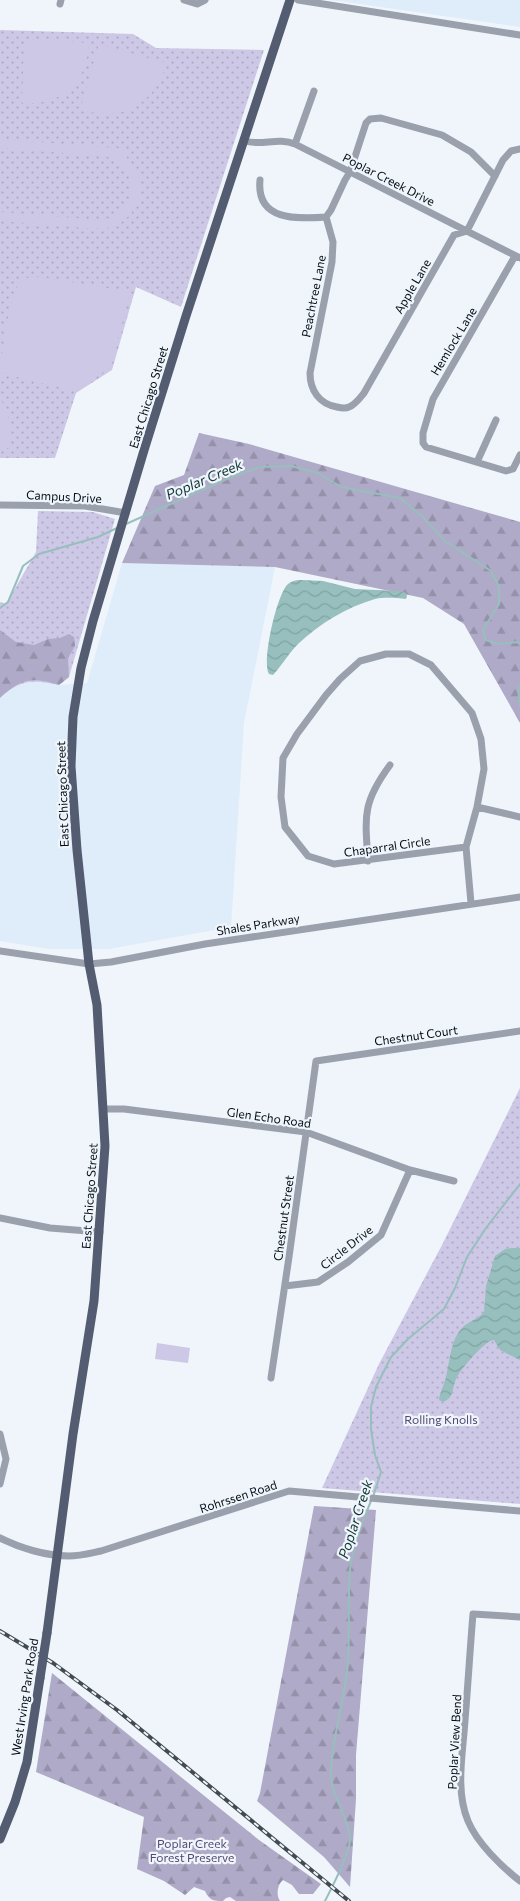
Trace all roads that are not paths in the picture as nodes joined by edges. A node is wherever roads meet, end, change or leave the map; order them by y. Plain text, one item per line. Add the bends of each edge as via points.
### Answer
1 (184, 0) edge
2 (205, 0) edge
3 (290, 0) edge
4 (298, 0) edge
5 (520, 35) edge
6 (314, 91) dead end
7 (244, 140) junction
8 (295, 144) junction
9 (520, 149) edge
10 (350, 172) junction
11 (495, 176) junction
12 (260, 180) dead end
13 (326, 216) junction
14 (467, 231) junction
15 (518, 257) edge
16 (312, 390) joint
17 (496, 420) dead end
18 (520, 455) edge
19 (477, 462) junction
20 (0, 505) edge
21 (126, 513) junction
22 (390, 765) dead end
23 (477, 807) junction
24 (520, 817) edge
25 (466, 847) junction
26 (368, 861) junction
27 (517, 897) edge
28 (471, 903) junction
29 (0, 951) edge
30 (89, 964) junction
31 (520, 1031) edge
32 (316, 1061) joint
33 (104, 1109) junction
34 (306, 1132) junction
35 (410, 1170) junction
36 (454, 1181) dead end
37 (0, 1218) edge
38 (100, 1232) junction
39 (285, 1286) junction
40 (270, 1378) dead end
41 (0, 1434) edge
42 (0, 1484) edge
43 (520, 1511) edge
44 (0, 1538) edge
45 (57, 1555) junction
46 (520, 1617) edge
47 (0, 1838) edge
48 (520, 1881) edge

1 - 2 street via 196,4
3 - 7 main road, East Chicago Street
4 - 5 street
6 - 8 street
7 - 8 street, Poplar Creek Drive via 258,144 280,140
7 - 21 main road, East Chicago Street
8 - 10 street, Poplar Creek Drive
9 - 11 street, Apple Lane via 507,155
10 - 11 street via 366,123 375,118 449,138 471,152
10 - 13 street
10 - 14 street, Poplar Creek Drive
11 - 14 street, Apple Lane
12 - 13 street via 260,197 268,210 289,216
13 - 16 street, Peachtree Lane via 333,252 310,373
14 - 15 street, Poplar Creek Drive
14 - 16 street, Apple Lane via 454,235 364,393 354,404 349,408 333,407
15 - 19 street, Hemlock Lane via 433,399 425,426 423,443 426,447
17 - 19 street
18 - 19 street via 510,471
20 - 21 street, Campus Drive via 85,506
21 - 30 main road, East Chicago Street via 81,668 73,717 71,766
22 - 26 street via 376,784 368,804 365,824
23 - 24 street
23 - 25 street, Chaparral Circle
23 - 26 street, Chaparral Circle via 484,769 481,739 472,713 431,665 409,654 386,654 360,660 326,695 297,734 283,758 280,797 285,827 308,856 334,864
25 - 26 street, Chaparral Circle
25 - 28 street, Chaparral Circle
27 - 28 street, Shales Parkway
28 - 30 street, Shales Parkway
29 - 30 street, Shales Parkway
30 - 33 main road, East Chicago Street via 97,1005
31 - 32 street, Chestnut Court
32 - 34 street, Chestnut Street
33 - 34 street, Glen Echo Road
33 - 38 main road, East Chicago Street
34 - 35 street, Glen Echo Road
34 - 39 street, Chestnut Street
35 - 36 street, Glen Echo Road
35 - 39 street, Circle Drive via 381,1235 318,1282
37 - 38 street via 44,1227
38 - 45 main road, East Chicago Street via 94,1301
39 - 40 street, Chestnut Street
41 - 42 street via 6,1459
43 - 45 street, Rohrssen Road via 289,1491 101,1551
44 - 45 street, Rohrssen Road
45 - 47 main road, West Irving Park Road, bridge via 27,1762
46 - 48 street, Poplar View Bend via 473,1614 461,1782 465,1812 476,1835

